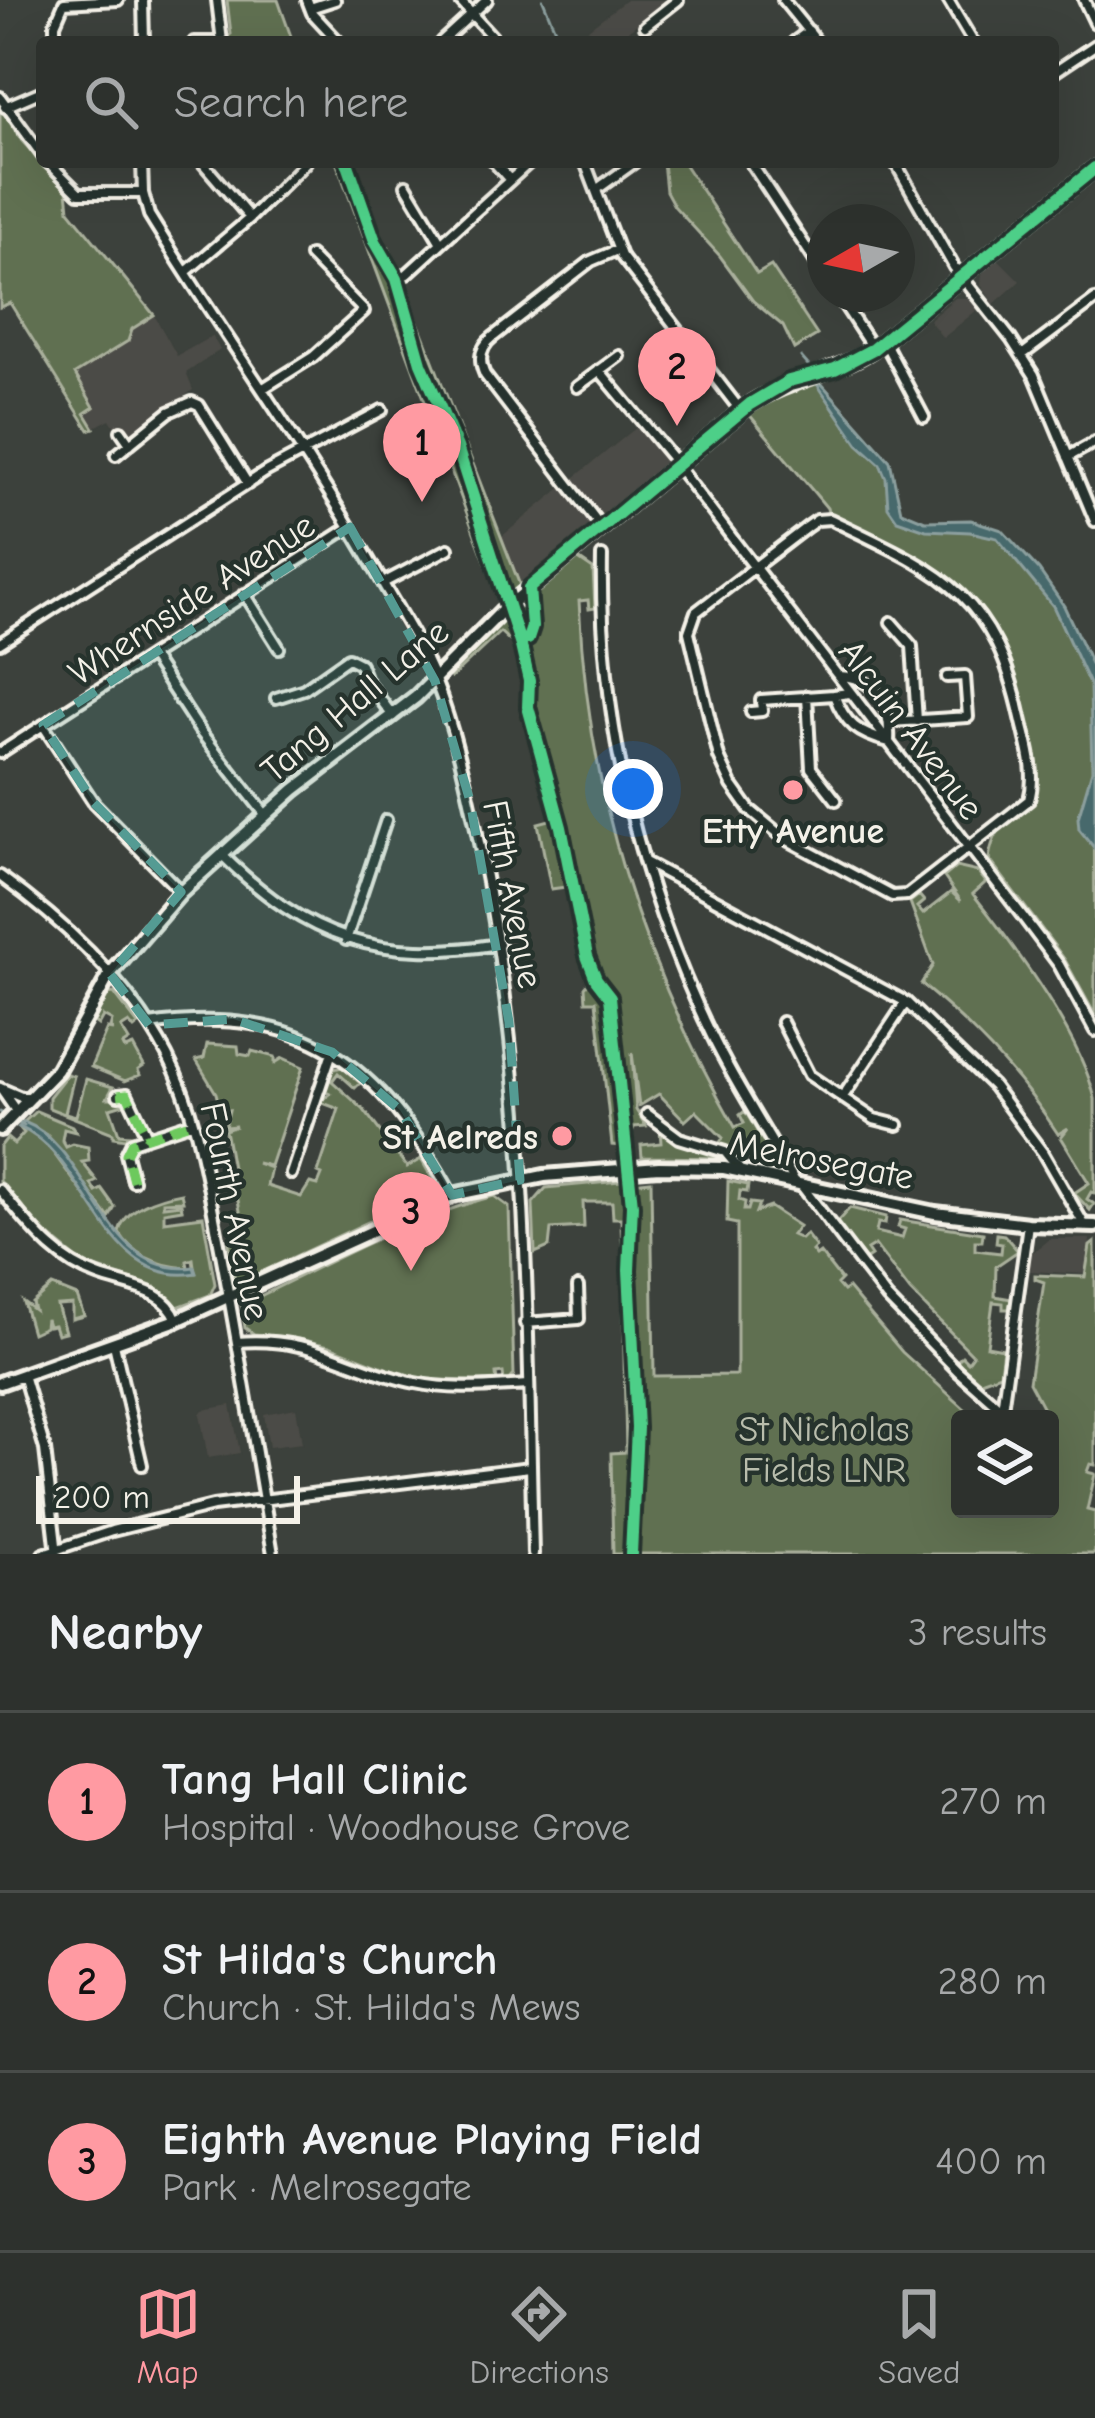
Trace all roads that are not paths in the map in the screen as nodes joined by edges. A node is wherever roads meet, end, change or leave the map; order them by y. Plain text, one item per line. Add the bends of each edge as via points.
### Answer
1 (118, 0) edge
2 (142, 0) edge
3 (218, 0) edge
4 (334, 0) edge
5 (459, 0) edge
6 (487, 0) edge
7 (678, 0) edge
8 (948, 0) edge
9 (1084, 0) edge
10 (787, 2) edge
11 (308, 4) edge
12 (472, 14) junction
13 (1095, 23) edge
14 (645, 26) dead end
15 (808, 31) junction
16 (55, 36) edge
17 (145, 36) edge
18 (220, 36) edge
19 (334, 36) edge
20 (448, 36) edge
21 (492, 36) edge
22 (802, 36) edge
23 (812, 36) edge
24 (969, 36) edge
25 (1095, 46) edge
26 (1059, 69) edge
27 (36, 94) edge
28 (0, 97) edge
29 (5, 107) junction
30 (36, 147) edge
31 (54, 168) edge
32 (142, 168) edge
33 (208, 168) edge
34 (300, 168) edge
35 (499, 168) edge
36 (523, 168) edge
37 (587, 168) edge
38 (627, 168) edge
39 (754, 168) edge
40 (898, 168) edge
41 (1095, 168) edge
42 (510, 180) junction
43 (406, 184) dead end
44 (596, 190) junction
45 (143, 193) junction
46 (250, 218) junction
47 (441, 243) junction
48 (807, 249) edge
49 (617, 250) junction
50 (310, 256) dead end
51 (186, 272) junction
52 (407, 274) dead end
53 (962, 278) junction
54 (1095, 300) edge
55 (852, 312) edge
56 (879, 345) junction
57 (1022, 355) junction
58 (619, 356) dead end
59 (599, 370) junction
60 (577, 387) dead end
61 (262, 389) junction
62 (382, 410) dead end
63 (741, 411) junction
64 (924, 417) dead end
65 (121, 431) dead end
66 (1095, 442) edge
67 (130, 444) junction
68 (304, 454) junction
69 (116, 455) dead end
70 (1068, 457) junction
71 (677, 465) junction
72 (248, 484) junction
73 (1095, 521) edge
74 (350, 527) junction
75 (603, 529) junction
76 (448, 549) dead end
77 (602, 556) dead end
78 (755, 568) junction
79 (383, 583) junction
80 (245, 594) junction
81 (891, 622) dead end
82 (0, 643) edge
83 (279, 648) dead end
84 (151, 656) junction
85 (838, 676) junction
86 (947, 676) dead end
87 (435, 681) junction
88 (851, 692) junction
89 (834, 695) junction
90 (807, 696) junction
91 (283, 699) dead end
92 (751, 712) dead end
93 (393, 716) junction
94 (917, 721) junction
95 (890, 722) junction
96 (43, 725) junction
97 (889, 742) junction
98 (0, 753) edge
99 (836, 800) dead end
100 (265, 814) junction
101 (386, 820) dead end
102 (969, 848) junction
103 (221, 854) junction
104 (644, 862) junction
105 (0, 876) edge
106 (181, 892) junction
107 (346, 940) junction
108 (499, 944) junction
109 (110, 974) junction
110 (906, 1002) junction
111 (782, 1022) dead end
112 (149, 1025) junction
113 (1095, 1030) edge
114 (332, 1052) junction
115 (0, 1088) edge
116 (125, 1092) dead end
117 (33, 1096) junction
118 (842, 1098) junction
119 (16, 1111) junction
120 (647, 1114) dead end
121 (193, 1121) junction
122 (898, 1125) dead end
123 (2, 1127) edge
124 (147, 1136) junction
125 (739, 1169) junction
126 (291, 1174) dead end
127 (135, 1175) dead end
128 (520, 1180) junction
129 (796, 1181) junction
130 (0, 1190) edge
131 (452, 1195) junction
132 (1028, 1224) junction
133 (1090, 1226) edge
134 (578, 1287) dead end
135 (229, 1296) junction
136 (177, 1320) junction
137 (525, 1323) junction
138 (236, 1342) junction
139 (114, 1344) junction
140 (23, 1376) junction
141 (0, 1383) edge
142 (527, 1385) junction
143 (1002, 1409) joint
144 (142, 1465) dead end
145 (530, 1467) junction
146 (264, 1499) junction
147 (57, 1551) edge
148 (43, 1554) edge
149 (273, 1554) edge
150 (533, 1554) edge

1 - 16 street via 64,3
2 - 17 street
3 - 18 street
4 - 11 street
5 - 12 street
6 - 12 street
7 - 14 street
8 - 24 street
9 - 13 street
10 - 15 street
11 - 19 street
12 - 20 street
12 - 21 street
15 - 22 street
15 - 23 street
25 - 26 street
27 - 29 street
28 - 29 street
29 - 30 street
31 - 45 street via 79,194
32 - 45 street
33 - 46 street
34 - 46 street
35 - 42 street
36 - 42 street
37 - 44 street
38 - 44 street
39 - 48 street
40 - 53 street
41 - 53 street, Tang Hall Lane
42 - 47 street
43 - 47 street
44 - 49 street
45 - 51 street, Fifth Avenue
46 - 51 street
47 - 52 street
49 - 63 street
49 - 75 street via 591,261 481,353 484,375
50 - 61 street via 364,311
51 - 61 street, Fifth Avenue
53 - 56 street, Tang Hall Lane
53 - 57 street
54 - 57 street
55 - 56 street
56 - 63 street, Tang Hall Lane via 775,388
56 - 64 street
57 - 70 street
58 - 59 street
59 - 60 street
59 - 71 street, Alcuin Avenue
61 - 68 street, Fifth Avenue
62 - 68 street
63 - 71 street, Tang Hall Lane
65 - 67 street
66 - 70 street
67 - 69 street
67 - 72 street via 181,404 196,403
68 - 72 street
68 - 74 street, Fifth Avenue
70 - 73 street
71 - 75 street, Tang Hall Lane
71 - 78 street, Alcuin Avenue
72 - 82 street
74 - 79 street, Fifth Avenue
74 - 80 street, Whernside Avenue
75 - 87 street, Tang Hall Lane
76 - 79 street
77 - 104 street via 609,705
78 - 85 street, Alcuin Avenue
78 - 102 street via 817,520 830,519 916,563 986,621 1015,690 1034,782 1029,800
78 - 102 street via 696,612 689,632 718,757 749,809 784,838 892,896 907,895
79 - 87 street, Fifth Avenue
80 - 83 street
80 - 84 street, Whernside Avenue
81 - 94 street via 912,646
84 - 96 street, Whernside Avenue
84 - 100 street
85 - 88 street, Alcuin Avenue
85 - 95 street via 874,689
86 - 94 street via 964,676 968,718
87 - 93 street, Tang Hall Lane
87 - 108 street, Fifth Avenue
88 - 89 street
88 - 97 street, Alcuin Avenue
89 - 90 street
89 - 97 street via 852,727
90 - 92 street via 761,700 762,711
90 - 99 street via 811,768
91 - 93 street via 348,658
93 - 100 street, Tang Hall Lane
94 - 95 street
95 - 97 street
96 - 98 street, Whernside Avenue
96 - 106 street via 94,803
97 - 102 street, Alcuin Avenue
100 - 103 street, Tang Hall Lane
101 - 107 street
102 - 113 street, Alcuin Avenue via 1059,965
103 - 106 street, Tang Hall Lane
103 - 107 street via 293,916
104 - 110 street
104 - 129 street via 712,1036
105 - 109 street, Fourth Avenue
106 - 109 street, Tang Hall Lane
107 - 108 street via 418,952
108 - 128 street, Fifth Avenue
109 - 112 street, Fourth Avenue
109 - 117 street, Tang Hall Lane via 57,1070
110 - 118 street
110 - 133 street via 993,1086
111 - 118 street via 808,1075
112 - 114 street via 232,1019
112 - 121 street, Fourth Avenue
114 - 126 street
114 - 131 street via 400,1110
115 - 117 street
115 - 119 street
116 - 124 street
117 - 119 street, Tang Hall Lane
118 - 122 street
119 - 123 street, Tang Hall Lane
120 - 125 street via 680,1138 725,1152
121 - 124 street
121 - 135 street, Fourth Avenue
124 - 127 street via 127,1148
125 - 128 street, Melrosegate via 659,1167
125 - 129 street, Melrosegate
128 - 131 street, Melrosegate
128 - 137 street, Fifth Avenue
129 - 132 street, Melrosegate via 935,1213
129 - 143 street via 887,1298
130 - 136 street via 64,1259 158,1295
131 - 135 street, Melrosegate
132 - 133 street, Melrosegate
132 - 143 street
134 - 137 street via 579,1319
135 - 136 street, Melrosegate
135 - 138 street, Fourth Avenue
136 - 139 street, Melrosegate
137 - 142 street, Fifth Avenue
138 - 142 street via 327,1351 413,1383
138 - 146 street, Fourth Avenue
139 - 140 street, Melrosegate
139 - 144 street
140 - 141 street, Melrosegate
140 - 147 street via 45,1449
142 - 145 street, Fifth Avenue
145 - 146 street
145 - 150 street, Fifth Avenue
146 - 147 street via 154,1519
146 - 149 street, Fourth Avenue
147 - 148 street

